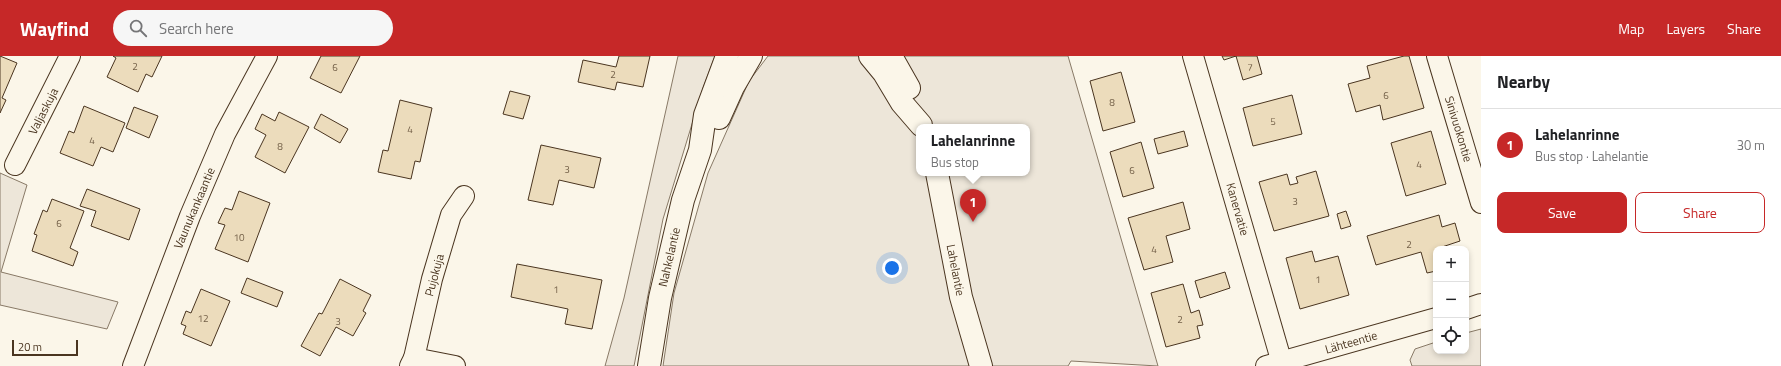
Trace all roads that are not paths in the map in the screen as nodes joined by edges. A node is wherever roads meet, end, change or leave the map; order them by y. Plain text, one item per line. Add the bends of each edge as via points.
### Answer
1 (70, 56) edge
2 (266, 56) edge
3 (728, 56) edge
4 (751, 56) edge
5 (870, 56) edge
6 (891, 56) edge
7 (1193, 56) edge
8 (1437, 56) edge
9 (920, 124) edge
10 (921, 124) edge
11 (700, 150) junction
12 (15, 165) dead end
13 (938, 176) edge
14 (464, 196) dead end
15 (1481, 203) edge
16 (1481, 304) edge
17 (1469, 308) edge
18 (1433, 319) edge
19 (412, 362) edge
20 (1274, 364) edge
21 (132, 366) edge
22 (455, 366) edge
23 (649, 366) edge
24 (981, 366) edge

1 - 12 street, Valjaskuja
2 - 21 street, Vaunukankaantie via 223,140 184,230
3 - 11 main road, Nahkelantie via 705,115
4 - 11 main road, Nahkelantie via 733,87 717,123
5 - 9 main road via 884,73 902,103
6 - 10 main road via 914,95
7 - 20 street, Kanervatie
8 - 15 street, Sinivuokontie
11 - 23 main road, Nahkelantie via 683,200 668,260
13 - 24 main road, Lahelantie via 961,297
14 - 19 street, Pujokuja via 451,214
16 - 17 street
18 - 20 street, Lähteentie
19 - 22 street

